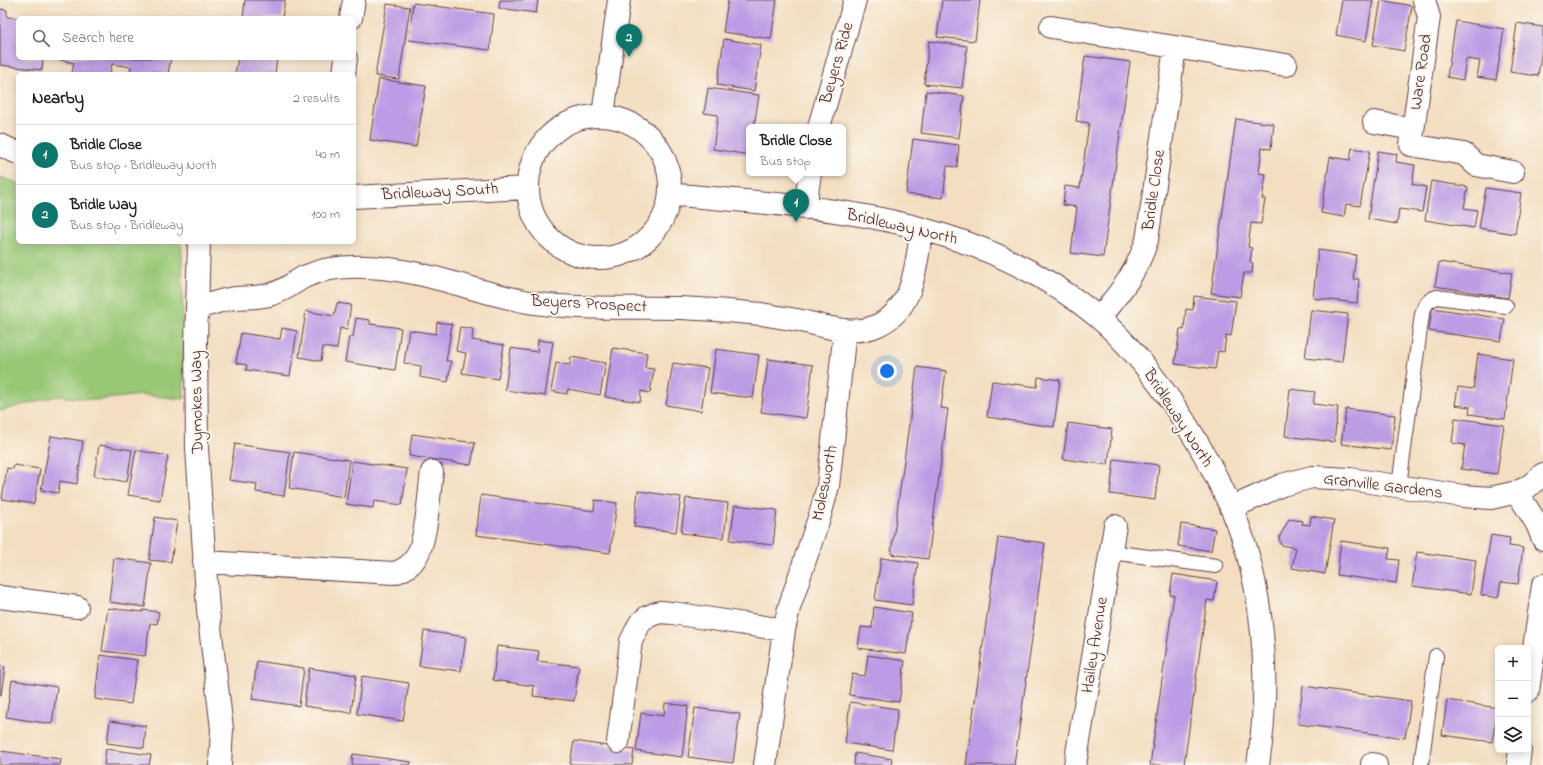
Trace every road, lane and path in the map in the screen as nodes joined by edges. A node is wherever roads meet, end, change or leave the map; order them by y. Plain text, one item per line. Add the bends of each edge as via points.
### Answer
1 (354, 0) edge
2 (619, 0) edge
3 (855, 0) edge
4 (1424, 0) edge
5 (351, 16) edge
6 (1051, 27) dead end
7 (1174, 48) junction
8 (346, 60) edge
9 (1286, 65) dead end
10 (344, 72) edge
11 (603, 115) junction
12 (1374, 122) dead end
13 (820, 124) edge
14 (1412, 137) junction
15 (0, 144) edge
16 (16, 151) edge
17 (1513, 172) dead end
18 (810, 176) edge
19 (526, 188) junction
20 (670, 194) junction
21 (356, 197) edge
22 (807, 208) junction
23 (922, 229) junction
24 (199, 244) edge
25 (1506, 306) dead end
26 (197, 308) junction
27 (1099, 318) junction
28 (845, 330) junction
29 (432, 472) dead end
30 (1543, 474) edge
31 (1399, 486) junction
32 (1517, 492) junction
33 (1231, 508) junction
34 (1115, 526) dead end
35 (1543, 539) edge
36 (1111, 552) junction
37 (204, 562) junction
38 (1216, 566) dead end
39 (1543, 585) edge
40 (0, 597) edge
41 (77, 607) dead end
42 (784, 630) junction
43 (1436, 656) dead end
44 (1529, 681) edge
45 (618, 742) dead end
46 (1520, 753) edge
47 (220, 765) edge
48 (765, 765) edge
49 (1075, 765) edge
50 (1258, 765) edge
51 (1422, 765) edge
52 (1518, 765) edge

1 - 5 street
2 - 11 street
3 - 13 street, Beyers Ride
4 - 14 street, Ware Road via 1429,17
6 - 7 street
7 - 9 street
7 - 27 street, Bridle Close via 1147,240 1126,285
8 - 10 street
11 - 19 street via 568,123 541,145
11 - 20 street via 636,126 649,136 665,160 670,178
12 - 14 street
14 - 17 street via 1464,154 1476,165
15 - 16 street
18 - 22 street
19 - 20 street via 529,207 537,225 548,237 562,249 582,256 599,258 617,256 635,249 647,240 666,211
19 - 21 street, Bridleway South
20 - 22 street, Bridleway North
22 - 23 street, Bridleway North
23 - 27 street, Bridleway North via 979,248 1020,267 1078,301
23 - 28 street, Beyers Prospect via 914,277 905,302 887,320 875,327
24 - 26 street, Dymokes Way
25 - 31 lane via 1437,297 1425,305
26 - 28 street, Beyers Prospect via 235,298 273,294 323,270 368,267 411,272 535,303 587,307 718,310 788,318
26 - 37 street, Dymokes Way via 197,449
27 - 33 street, Bridleway North via 1142,361 1164,390 1201,448
28 - 42 street, Molesworth via 828,486
29 - 37 street via 420,549 411,564 394,573
30 - 32 street, Granville Gardens via 1528,487
31 - 32 street, Granville Gardens via 1479,498
31 - 33 street, Granville Gardens via 1312,477 1282,485
32 - 35 street via 1537,524
33 - 50 street, Bridleway North via 1253,578 1259,614 1264,685
34 - 36 street, Hailey Avenue
36 - 38 lane
36 - 49 street, Hailey Avenue
37 - 47 street, Dymokes Way via 222,729
39 - 44 street
40 - 41 street
42 - 45 street via 672,613 660,612 647,617 640,623 631,641
42 - 48 street, Molesworth
43 - 51 lane
46 - 52 street

